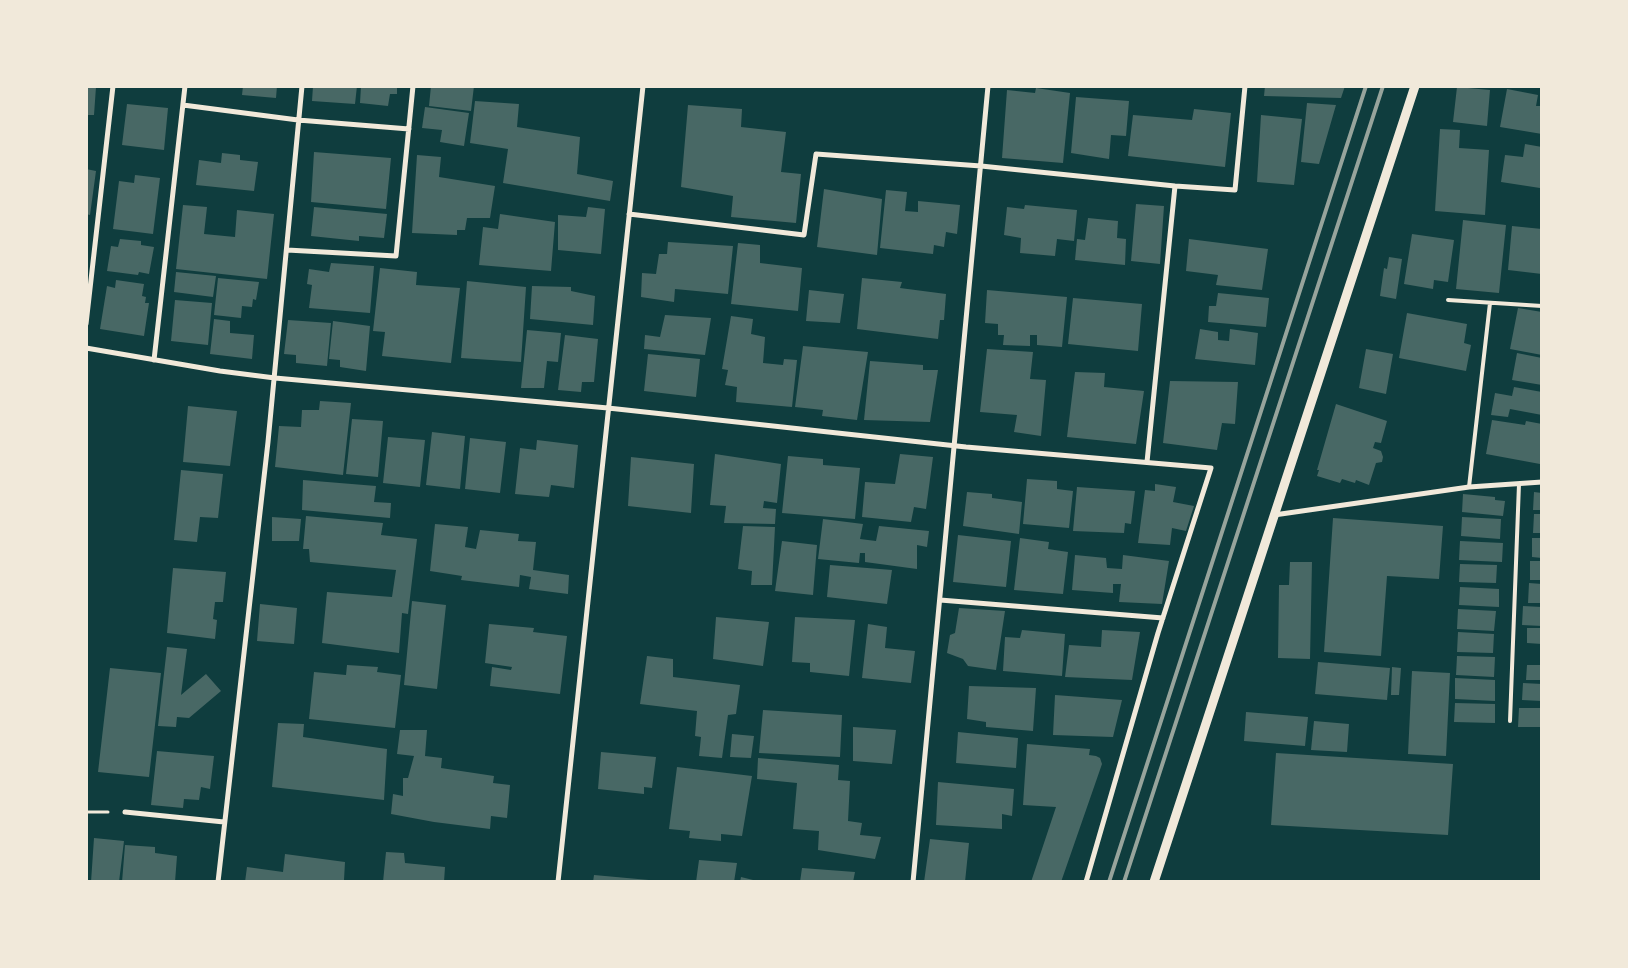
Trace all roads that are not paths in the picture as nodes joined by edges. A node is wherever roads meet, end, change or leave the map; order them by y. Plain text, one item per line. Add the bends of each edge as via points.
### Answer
1 (113, 86) edge
2 (185, 86) edge
3 (302, 86) edge
4 (413, 86) edge
5 (643, 86) edge
6 (988, 86) edge
7 (1246, 86) edge
8 (1415, 86) edge
9 (183, 105) junction
10 (298, 120) junction
11 (409, 129) junction
12 (981, 166) junction
13 (1175, 186) junction
14 (629, 214) junction
15 (287, 250) junction
16 (1448, 300) dead end
17 (1490, 303) junction
18 (1542, 306) edge
19 (86, 324) edge
20 (86, 348) edge
21 (154, 360) junction
22 (275, 378) junction
23 (608, 408) junction
24 (955, 445) junction
25 (1147, 462) junction
26 (1542, 482) edge
27 (1519, 484) junction
28 (1469, 487) junction
29 (1274, 515) junction
30 (940, 600) junction
31 (1163, 618) junction
32 (1510, 721) dead end
33 (125, 812) dead end
34 (224, 822) junction
35 (218, 882) edge
36 (558, 882) edge
37 (913, 882) edge
38 (1086, 882) edge
39 (1154, 882) edge

1 - 19 street
2 - 9 street
3 - 10 street
4 - 11 street
5 - 14 street
6 - 12 street
7 - 13 street via 1235,190
8 - 29 street
9 - 10 street
9 - 21 street
10 - 11 street
10 - 15 street
11 - 15 street via 396,256
12 - 13 street
12 - 14 street via 816,154 804,234
12 - 24 street
13 - 25 street
14 - 23 street
15 - 22 street
16 - 17 lane
17 - 18 lane
17 - 28 lane
20 - 21 street
21 - 22 street
22 - 23 street
22 - 34 street
23 - 24 street
23 - 36 street
24 - 25 street
24 - 30 street
25 - 31 street via 1211,468
26 - 27 street
27 - 28 street
27 - 32 lane
28 - 29 street
29 - 39 street
30 - 31 street
30 - 37 street
31 - 38 street
33 - 34 street
34 - 35 street

